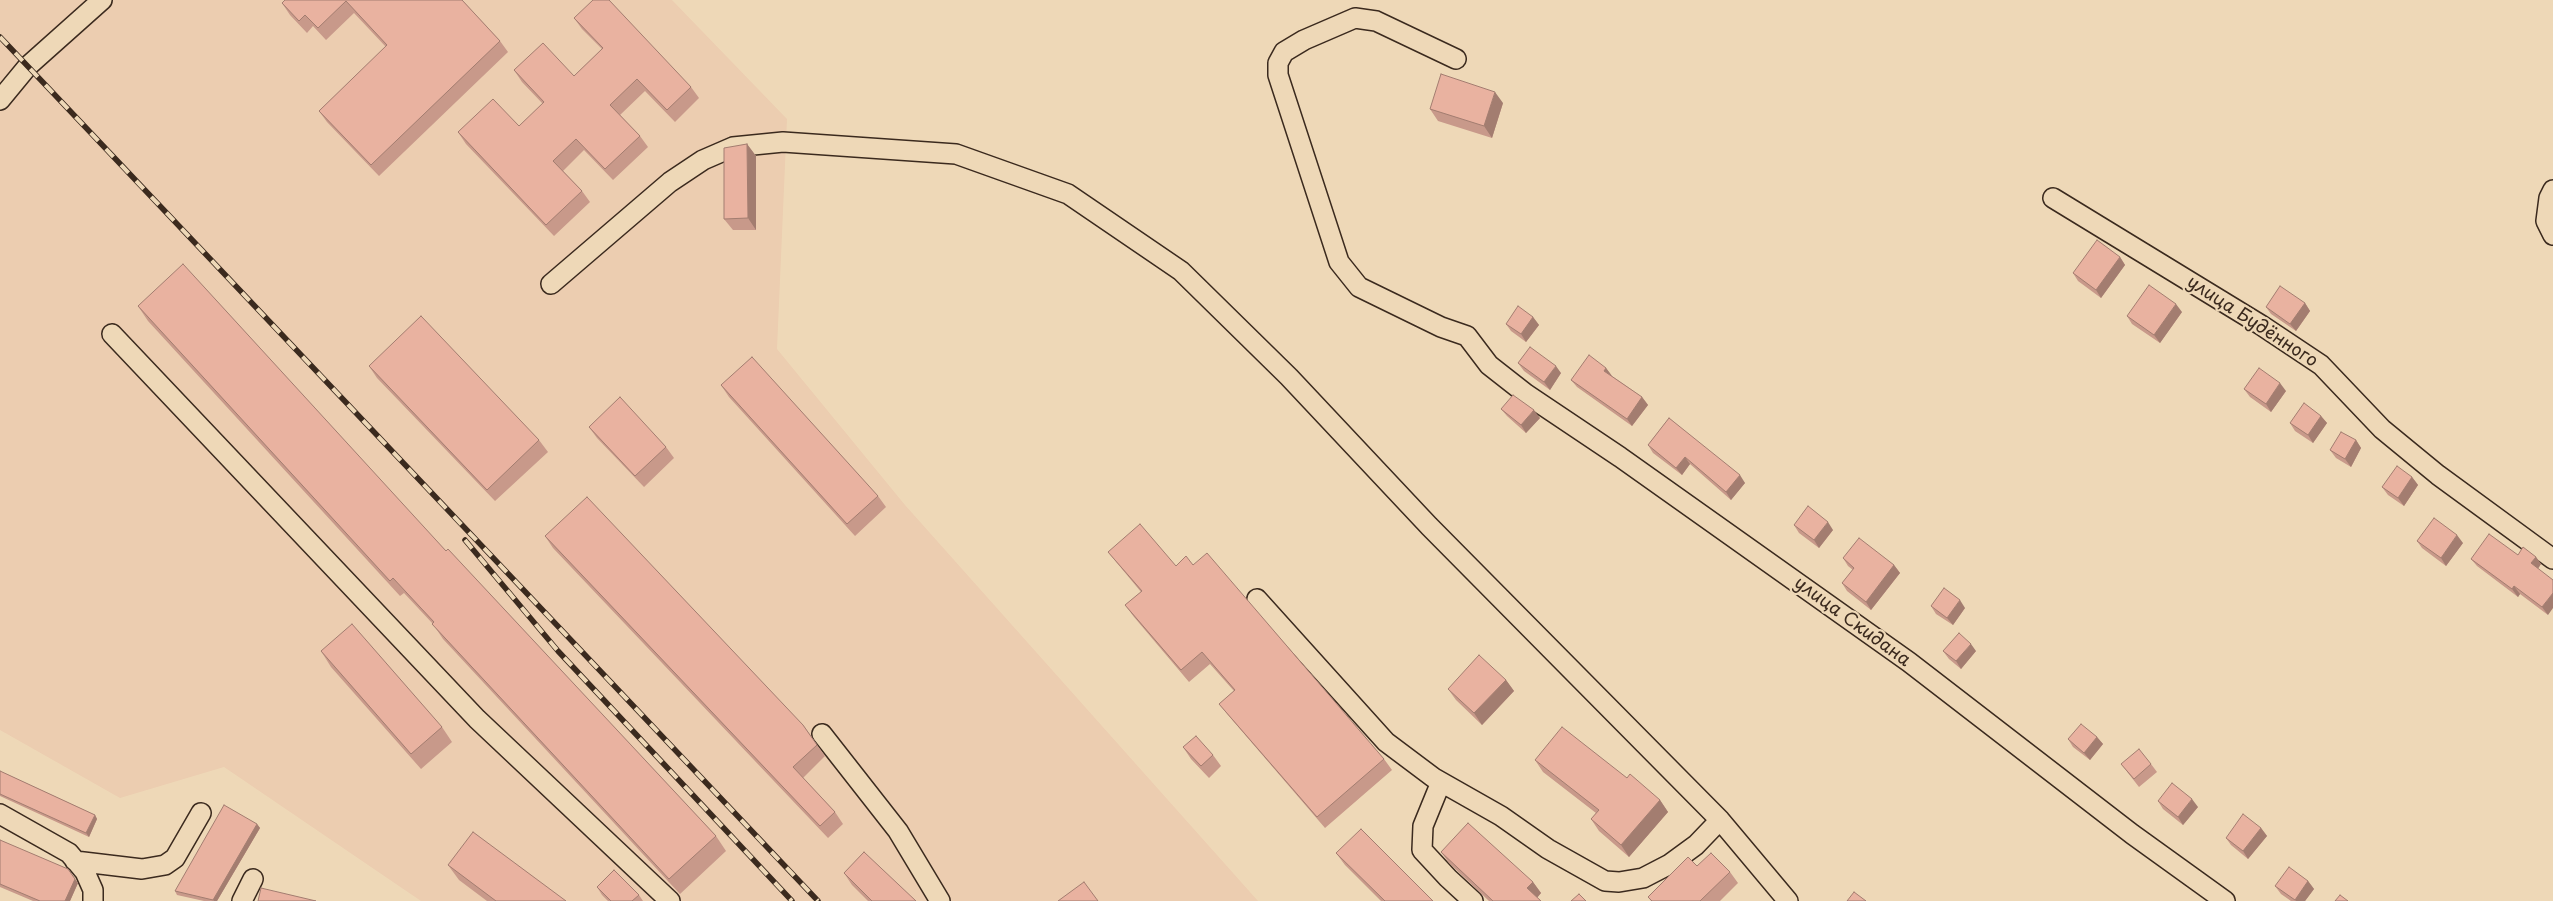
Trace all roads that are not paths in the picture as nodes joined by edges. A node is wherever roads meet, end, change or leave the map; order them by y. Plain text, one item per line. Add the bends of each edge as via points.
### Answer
1 (102, 0) edge
2 (1456, 59) dead end
3 (0, 100) edge
4 (2553, 190) edge
5 (2052, 198) dead end
6 (2553, 235) edge
7 (551, 284) dead end
8 (112, 334) dead end
9 (2553, 559) edge
10 (1257, 599) dead end
11 (822, 734) dead end
12 (1441, 782) junction
13 (200, 813) dead end
14 (0, 814) edge
15 (1720, 820) junction
16 (75, 860) junction
17 (252, 879) dead end
18 (93, 901) edge
19 (242, 901) edge
20 (670, 901) edge
21 (940, 901) edge
22 (1473, 901) edge
23 (1787, 901) edge
24 (2225, 901) edge

1 - 3 lane via 28,66
2 - 24 lane, улица Скидана via 1376,21 1355,18 1304,40 1284,52 1278,62 1278,74 1339,262 1359,287 1441,327 1467,336 1489,365 1526,394 1909,662 2132,834
4 - 6 lane via 2548,198 2546,221
5 - 9 lane, улица Будённого via 2321,365 2382,429 2438,476
7 - 15 lane via 670,182 703,160 733,147 783,142 956,154 1068,194 1181,271 1289,377 1428,526
8 - 20 lane via 478,719
10 - 12 lane via 1386,742
11 - 21 lane via 898,831
12 - 15 lane via 1605,881 1642,878 1670,864 1696,845
12 - 22 lane via 1423,826 1422,850
13 - 16 lane via 175,858 165,864 142,869
14 - 16 lane via 69,853
15 - 23 lane
16 - 18 lane via 93,890
17 - 19 lane

